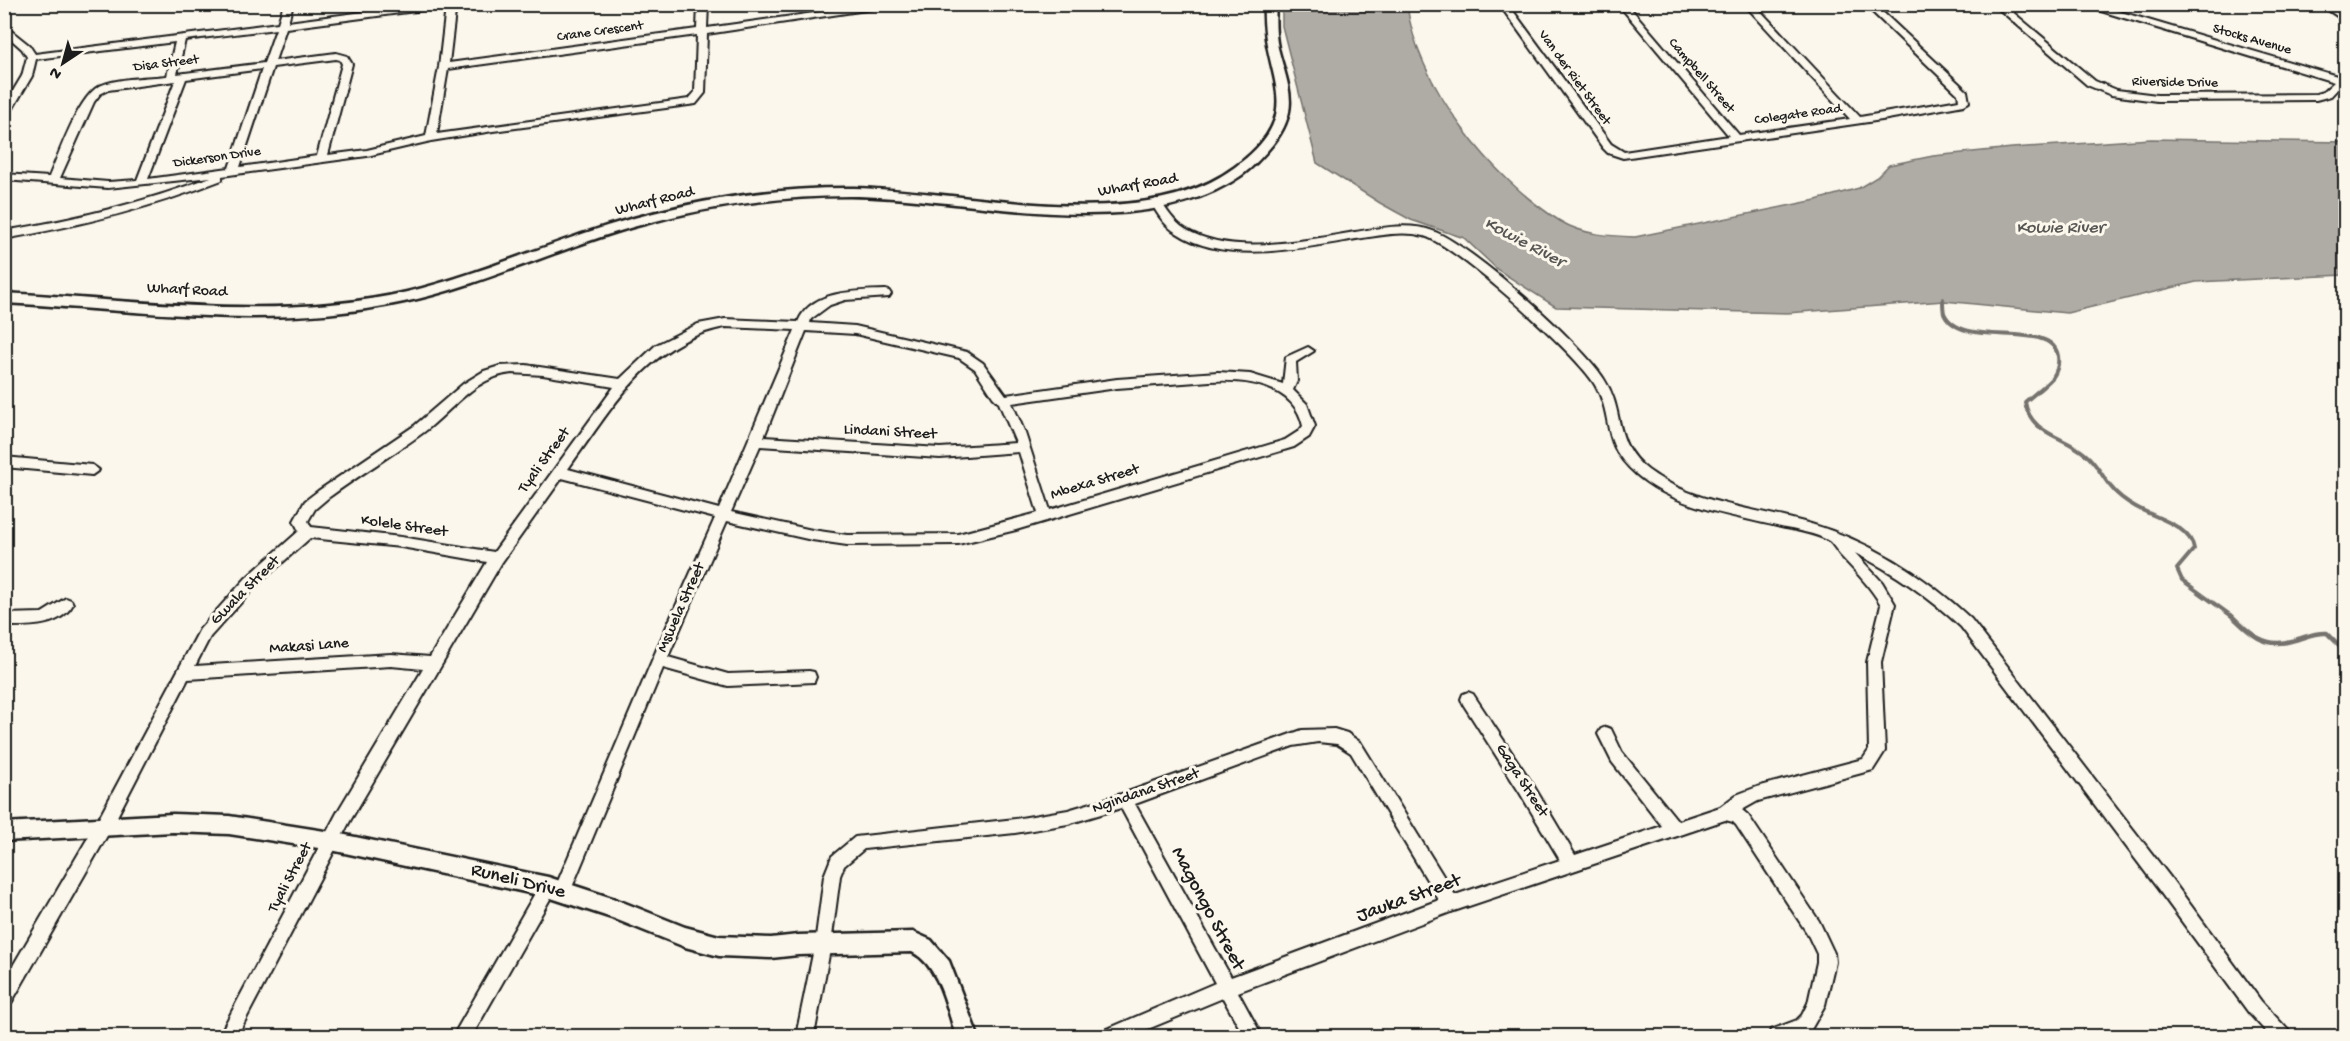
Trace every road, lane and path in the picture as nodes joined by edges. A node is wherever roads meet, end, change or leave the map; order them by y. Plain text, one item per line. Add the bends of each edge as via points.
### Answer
1 (288, 4) edge
2 (450, 4) edge
3 (703, 4) edge
4 (902, 4) edge
5 (1270, 4) edge
6 (1503, 4) edge
7 (1622, 4) edge
8 (1748, 4) edge
9 (1868, 4) edge
10 (1996, 4) edge
11 (2082, 4) edge
12 (2323, 4) edge
13 (2346, 19) edge
14 (281, 25) junction
15 (4, 28) edge
16 (703, 32) junction
17 (181, 38) junction
18 (32, 57) junction
19 (269, 64) junction
20 (444, 67) junction
21 (182, 76) junction
22 (171, 78) junction
23 (2343, 81) edge
24 (4, 115) edge
25 (1857, 120) junction
26 (431, 138) junction
27 (1736, 138) junction
28 (1631, 155) joint
29 (322, 159) junction
30 (233, 171) junction
31 (4, 177) edge
32 (168, 180) junction
33 (53, 182) junction
34 (141, 183) junction
35 (171, 196) junction
36 (1156, 202) junction
37 (4, 235) edge
38 (885, 294) dead end
39 (4, 298) edge
40 (803, 325) junction
41 (1308, 351) dead end
42 (623, 384) junction
43 (1286, 391) junction
44 (1004, 400) junction
45 (756, 441) junction
46 (1022, 447) junction
47 (4, 462) edge
48 (92, 470) dead end
49 (560, 472) junction
50 (723, 515) junction
51 (1045, 515) junction
52 (307, 532) junction
53 (1833, 538) junction
54 (497, 558) junction
55 (66, 604) dead end
56 (4, 620) edge
57 (659, 661) junction
58 (435, 664) junction
59 (184, 673) junction
60 (809, 677) dead end
61 (1468, 699) dead end
62 (1606, 734) dead end
63 (1125, 800) junction
64 (1725, 813) junction
65 (102, 829) junction
66 (1674, 829) junction
67 (4, 832) edge
68 (331, 841) junction
69 (1572, 865) junction
70 (555, 889) junction
71 (1451, 904) junction
72 (823, 944) junction
73 (1225, 988) junction
74 (4, 999) edge
75 (228, 1036) edge
76 (462, 1036) edge
77 (805, 1036) edge
78 (967, 1036) edge
79 (1111, 1036) edge
80 (1253, 1036) edge
81 (1777, 1036) edge
82 (2282, 1036) edge

1 - 14 street
2 - 14 street
2 - 20 street
3 - 16 street
4 - 16 street, Crane Crescent
5 - 36 street, Wharf Road via 1270,37 1286,100 1280,122 1254,159 1233,175 1194,192
6 - 28 street, Van der Riet Street via 1607,147 1617,154
7 - 27 street, Campbell Street
8 - 25 street
9 - 25 street, Colegate Road via 1965,97 1964,102 1955,105
10 - 23 street, Riverside Drive via 2091,83 2126,95 2316,96 2327,94
11 - 23 street, Stocks Avenue
12 - 13 street
14 - 17 street
14 - 19 street
15 - 18 street
16 - 20 street, Crane Crescent
16 - 26 street, Dickerson Drive via 700,93 696,100
17 - 18 street
17 - 22 street
18 - 24 street via 27,76
19 - 21 street, Disa Street
19 - 29 street, Disa Street via 340,57 347,64
19 - 30 street
20 - 26 street
21 - 22 street, Disa Street
21 - 34 street
22 - 33 street, Disa Street via 114,85 96,92 88,101
25 - 27 street, Colegate Road
26 - 29 street, Dickerson Drive via 378,152
27 - 28 street, Colegate Road
29 - 30 street, Dickerson Drive
30 - 32 street, Dickerson Drive
30 - 35 street
31 - 33 street, Dickerson Drive
32 - 34 street, Dickerson Drive
32 - 35 street
33 - 34 street, Dickerson Drive
35 - 37 street via 87,221
36 - 39 street, Wharf Road via 1082,211 870,192 747,200 635,222 426,292 326,309 259,311
36 - 53 street via 1181,231 1231,245 1287,246 1405,230 1437,237 1524,306 1588,364 1606,393 1612,430 1620,449 1644,474 1694,499
38 - 40 street via 836,298 812,312
40 - 42 street, Tyali Street via 725,323 702,327 660,348
40 - 44 street, Tyali Street via 867,332 963,355 979,366
40 - 45 street, Mswela Street
41 - 43 street via 1290,360 1291,381
42 - 49 street, Tyali Street
42 - 52 street via 521,369 500,370 482,377 441,413 310,505 301,521
43 - 44 street, Mbexa Street via 1251,378 1232,376 1122,382
43 - 51 street, Mbexa Street via 1305,412 1309,426 1289,444
44 - 46 street, Tyali Street
45 - 46 street, Lindani Street via 927,453
45 - 50 street, Mswela Street
46 - 51 street, Tyali Street
47 - 48 street
49 - 50 street, Mbexa Street
49 - 54 street, Tyali Street
50 - 51 street, Mbexa Street via 827,538 930,540 973,536
50 - 57 street, Mswela Street
52 - 54 street, Kolele Street
52 - 59 street, Gwala Street via 222,612 205,633
53 - 64 street, Jauka Street via 1888,604 1874,662 1877,751 1868,765 1757,794
53 - 82 street via 1895,567 1966,624 2254,1007
54 - 58 street, Tyali Street
55 - 56 street via 50,618
57 - 60 street via 728,680
57 - 70 street, Mswela Street
58 - 59 street, Makasi Lane via 391,660
58 - 68 street, Tyali Street
59 - 65 street, Gwala Street
61 - 69 street, Gaga Street
62 - 66 street via 1617,758
63 - 71 street, Ngindana Street via 1293,739 1318,734 1344,738 1356,748
63 - 72 street, Ngindana Street via 1035,824 861,842 834,868
63 - 73 street, Magongo Street
64 - 66 street, Jauka Street
64 - 81 street via 1742,820 1813,927 1825,953 1816,1005 1808,1021 1803,1027
65 - 67 street, Runeli Drive
65 - 68 street, Runeli Drive via 208,823
65 - 74 street, Gwala Street
66 - 69 street, Jauka Street
68 - 70 street, Runeli Drive
68 - 75 street, Tyali Street
69 - 71 street, Jauka Street
70 - 72 street, Runeli Drive via 719,946
70 - 76 street, Mswela Street
71 - 73 street, Jauka Street
72 - 77 street, Ngindana Street
72 - 78 street, Runeli Drive via 921,944 935,956
73 - 79 street, Jauka Street
73 - 80 street, Magongo Street

